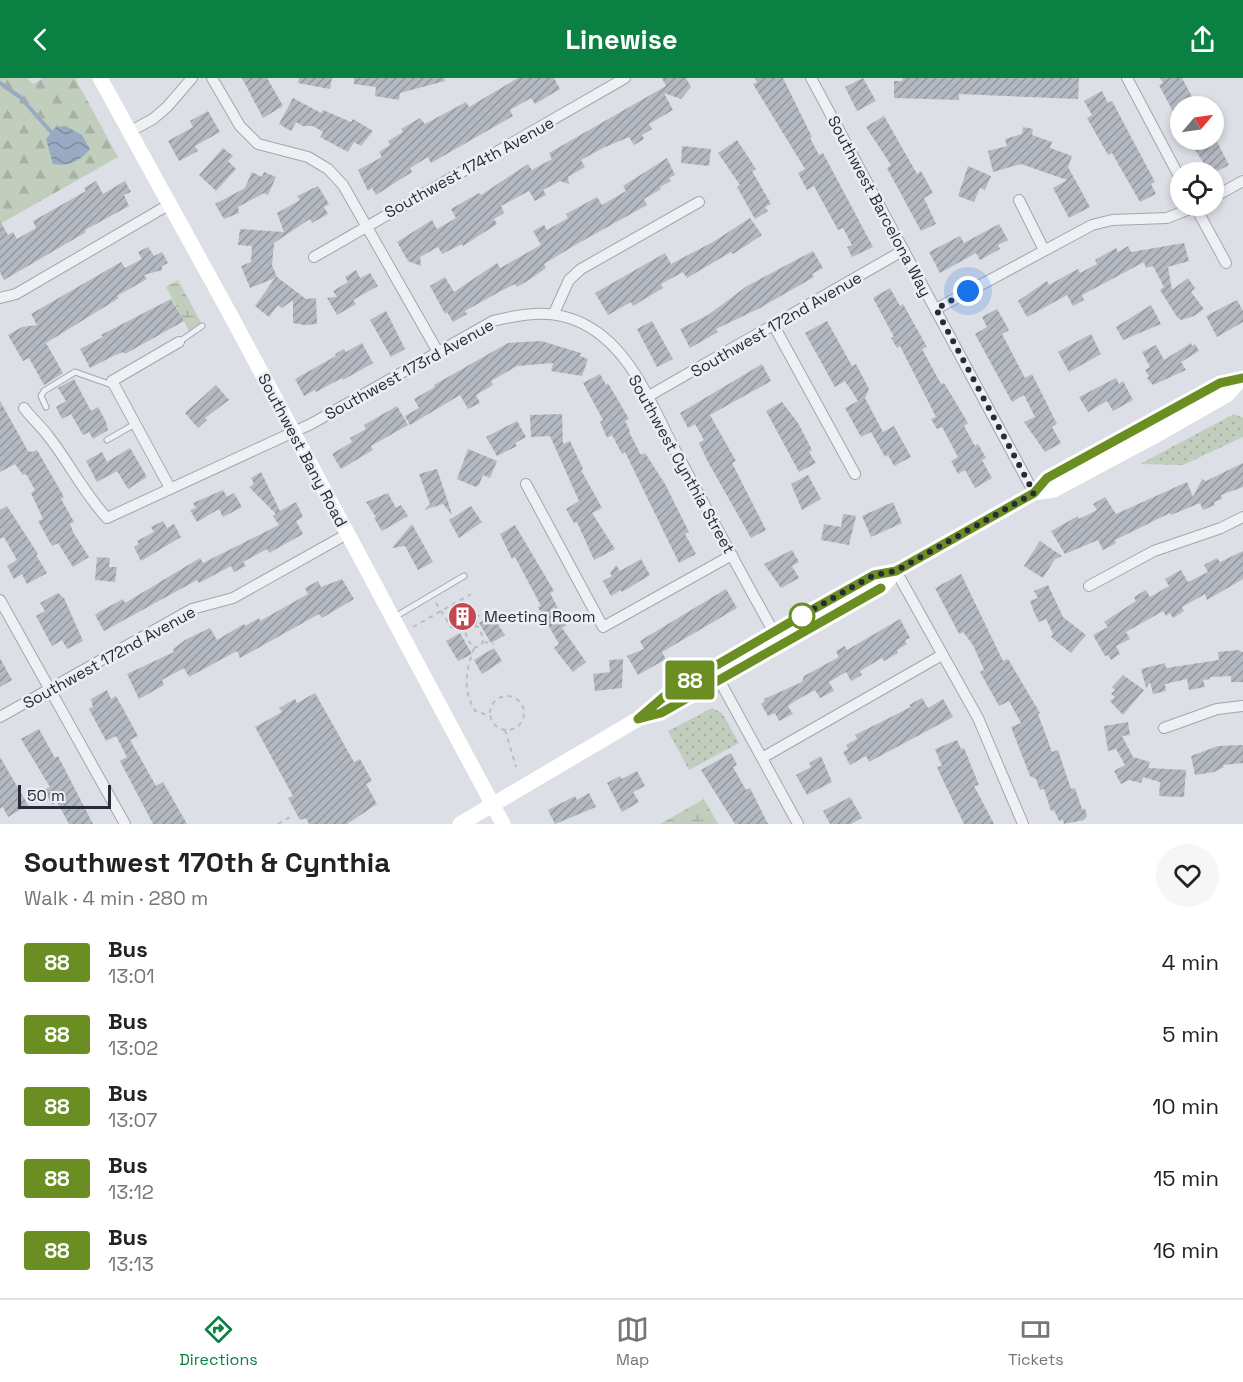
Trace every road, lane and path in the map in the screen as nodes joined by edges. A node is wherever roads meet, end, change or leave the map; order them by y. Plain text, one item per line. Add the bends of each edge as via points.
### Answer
1 (100, 78) edge
2 (192, 78) edge
3 (212, 78) edge
4 (625, 78) edge
5 (811, 78) edge
6 (1127, 78) edge
7 (129, 132) junction
8 (1172, 162) edge
9 (1243, 181) edge
10 (1224, 191) edge
11 (1020, 200) dead end
12 (699, 202) dead end
13 (170, 204) junction
14 (1172, 216) edge
15 (1201, 216) edge
16 (367, 225) junction
17 (904, 250) junction
18 (1044, 250) junction
19 (314, 257) dead end
20 (1226, 263) dead end
21 (0, 298) edge
22 (936, 309) junction
23 (555, 313) junction
24 (202, 326) dead end
25 (774, 326) junction
26 (178, 342) joint
27 (438, 352) junction
28 (1243, 378) edge
29 (114, 386) junction
30 (647, 397) junction
31 (46, 407) dead end
32 (24, 408) dead end
33 (135, 424) junction
34 (293, 432) junction
35 (108, 440) dead end
36 (855, 474) dead end
37 (526, 484) dead end
38 (170, 488) junction
39 (1034, 493) junction
40 (1243, 517) edge
41 (347, 534) junction
42 (732, 555) junction
43 (896, 571) junction
44 (464, 576) dead end
45 (1089, 586) dead end
46 (471, 594) dead end
47 (432, 595) junction
48 (0, 600) edge
49 (440, 612) junction
50 (478, 615) dead end
51 (392, 619) junction
52 (475, 625) junction
53 (413, 627) dead end
54 (465, 630) junction
55 (777, 638) junction
56 (484, 642) junction
57 (494, 644) dead end
58 (474, 648) junction
59 (942, 655) junction
60 (716, 674) junction
61 (51, 689) junction
62 (1243, 706) edge
63 (490, 716) junction
64 (0, 717) edge
65 (1164, 728) dead end
66 (505, 730) junction
67 (762, 758) junction
68 (516, 767) dead end
69 (492, 805) junction
70 (290, 817) dead end
71 (125, 824) edge
72 (278, 824) edge
73 (460, 824) edge
74 (503, 824) edge
75 (798, 824) edge
76 (1023, 824) edge

1 - 7 main road, Southwest Bany Road
2 - 7 street via 167,107
3 - 16 street via 240,126 258,144 308,158 328,169 343,185
4 - 16 street, Southwest 174th Avenue
5 - 17 street, Southwest Barcelona Way
6 - 8 street
7 - 13 main road, Southwest Bany Road
9 - 10 street
11 - 18 street
12 - 23 street via 582,269 569,280
13 - 21 street via 16,294
13 - 34 main road, Southwest Bany Road
14 - 18 street via 1092,225
15 - 20 street
16 - 19 street, Southwest 174th Avenue
16 - 27 street
17 - 22 street, Southwest Barcelona Way
17 - 25 street, Southwest 172nd Avenue
18 - 22 street
22 - 39 street, Southwest Barcelona Way
23 - 27 street, Southwest 173rd Avenue via 519,314 493,321
23 - 30 street, Southwest Cynthia Street via 592,329 618,351
24 - 26 lane
25 - 30 street, Southwest 172nd Avenue
25 - 36 street
26 - 29 street via 112,381
27 - 34 street, Southwest 173rd Avenue
28 - 39 main road via 1220,383 1047,478
29 - 31 lane via 75,372 44,391 41,396
29 - 33 street
30 - 42 street, Southwest Cynthia Street
32 - 38 street, Southwest 173rd Avenue via 48,435 87,497 108,518
33 - 35 lane
33 - 38 street
34 - 38 street, Southwest 173rd Avenue
34 - 41 main road, Southwest Bany Road
37 - 42 street via 603,627
39 - 43 main road
40 - 45 street via 1154,551
41 - 51 main road, Southwest Bany Road
41 - 61 street, Southwest 172nd Avenue via 233,598 192,609
42 - 55 street, Southwest Cynthia Street
43 - 55 main road via 881,588
43 - 59 street
44 - 47 lane
46 - 49 path
47 - 49 path
47 - 51 lane
48 - 61 street
49 - 53 path
49 - 54 path via 447,625
50 - 52 path
51 - 69 main road, Southwest Bany Road
52 - 54 path
52 - 56 path
54 - 58 path
55 - 60 main road
56 - 57 path
56 - 58 path
58 - 63 path via 465,678 467,693 475,711
59 - 67 street
59 - 76 street via 978,718
60 - 67 street
60 - 69 main road via 661,713 638,719
61 - 64 street, Southwest 172nd Avenue
61 - 71 street
62 - 65 street via 1207,712
63 - 66 path via 495,726
63 - 66 path via 492,705 500,698 512,697 521,703 523,720 516,728
66 - 68 path
67 - 75 street
69 - 73 main road
69 - 74 main road, Southwest Bany Road
70 - 72 path

